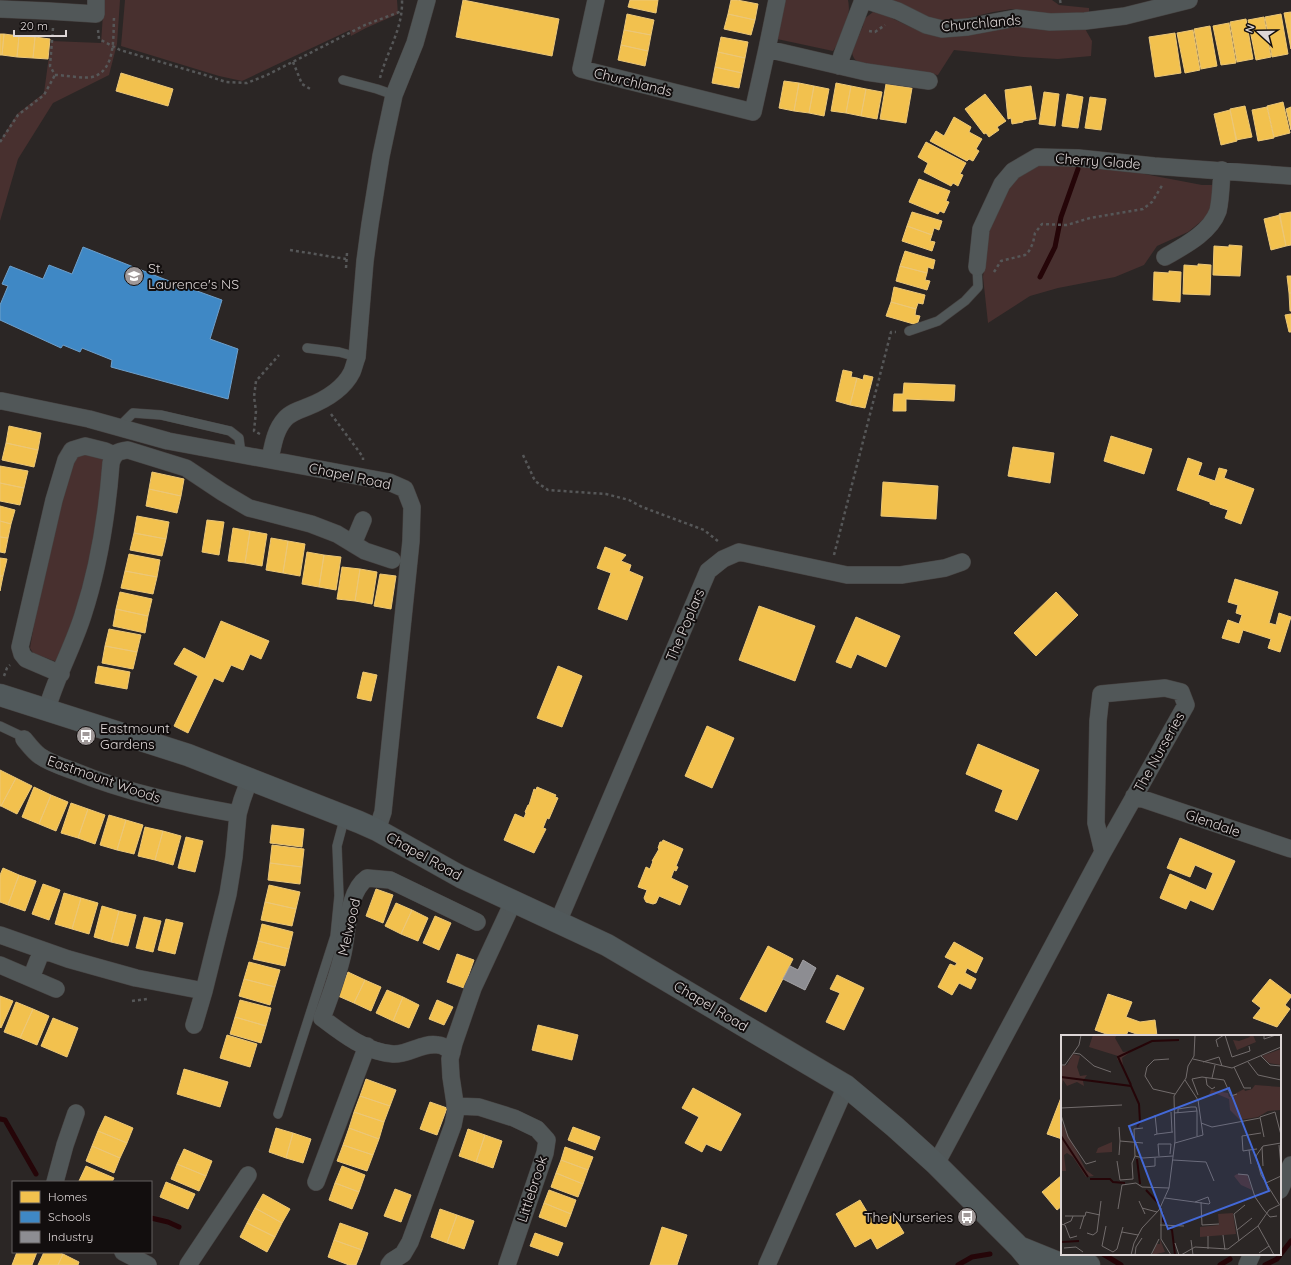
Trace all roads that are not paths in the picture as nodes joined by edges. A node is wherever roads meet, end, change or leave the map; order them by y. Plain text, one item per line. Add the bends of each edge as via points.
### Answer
1 (427, 0) edge
2 (596, 0) edge
3 (777, 0) edge
4 (864, 0) edge
5 (1189, 0) edge
6 (96, 7) edge
7 (0, 9) edge
8 (767, 49) junction
9 (839, 66) junction
10 (343, 80) dead end
11 (929, 81) dead end
12 (397, 88) junction
13 (1222, 170) junction
14 (1291, 176) edge
15 (1165, 257) dead end
16 (977, 267) joint
17 (909, 331) road end
18 (307, 348) dead end
19 (357, 357) junction
20 (0, 401) edge
21 (119, 427) junction
22 (241, 454) junction
23 (114, 455) junction
24 (270, 459) junction
25 (363, 520) dead end
26 (353, 544) junction
27 (392, 560) dead end
28 (962, 562) dead end
29 (61, 674) junction
30 (0, 695) edge
31 (47, 709) junction
32 (0, 726) edge
33 (24, 739) joint
34 (250, 778) junction
35 (1134, 796) junction
36 (238, 814) junction
37 (345, 816) junction
38 (377, 830) junction
39 (1291, 849) edge
40 (1103, 852) junction
41 (512, 902) junction
42 (477, 922) dead end
43 (558, 922) junction
44 (0, 935) edge
45 (42, 950) junction
46 (0, 965) edge
47 (31, 978) junction
48 (56, 989) dead end
49 (204, 991) junction
50 (194, 1025) dead end
51 (367, 1046) junction
52 (452, 1052) junction
53 (846, 1086) junction
54 (455, 1106) junction
55 (76, 1112) dead end
56 (278, 1114) dead end
57 (936, 1164) junction
58 (1291, 1165) edge
59 (248, 1175) dead end
60 (55, 1181) edge
61 (316, 1182) dead end
62 (1281, 1188) edge
63 (1019, 1247) junction
64 (125, 1253) edge
65 (1252, 1255) edge
66 (399, 1263) edge
67 (148, 1265) edge
68 (181, 1265) edge
69 (188, 1265) edge
70 (507, 1265) edge
71 (767, 1265) edge
72 (1034, 1265) edge
73 (1062, 1265) edge
74 (1089, 1265) edge
75 (1248, 1265) edge

1 - 12 street via 415,43
2 - 8 street, Churchlands via 582,69 753,112
3 - 8 street
4 - 5 street, Churchlands via 942,29 1016,18 1050,22 1085,22 1125,16
4 - 9 street, Churchlands
6 - 7 street via 54,11
8 - 9 street
9 - 11 street
10 - 12 lane via 377,89
12 - 19 street via 381,156 370,224
13 - 14 street, Cherry Glade
13 - 15 street via 1218,211 1206,230
13 - 16 street, Cherry Glade via 1078,158 1037,158 1013,171 1002,184 981,230
16 - 17 lane via 978,287 965,301 938,321
18 - 19 lane
19 - 24 street via 352,372 332,395 286,418 278,429
20 - 21 street, Chapel Road
21 - 22 street, Chapel Road via 168,441
21 - 22 lane via 133,413 161,415 230,431 238,438
22 - 24 street, Chapel Road
23 - 26 street via 120,450 128,450 186,468 250,508 311,524 337,534
23 - 29 street via 100,550 92,584
23 - 29 street via 85,446 72,450 66,460 54,500 20,647 26,659
24 - 38 street, Chapel Road via 389,482 405,489 412,507 411,541 383,812
25 - 26 street
26 - 27 street
28 - 43 street, The Poplars via 944,568 901,575 847,575 739,552 723,559 708,571
29 - 31 street
30 - 31 street
31 - 34 street
32 - 33 lane
33 - 36 street, Eastmount Woods via 41,757 119,787 158,799
34 - 36 street
34 - 37 street
35 - 39 street, Glendale
35 - 40 street, The Nurseries
35 - 40 street, The Nurseries via 1186,705 1181,692 1165,688 1101,694 1096,823
36 - 49 street via 228,894
37 - 38 street
37 - 56 lane via 337,846 339,896 335,936
38 - 41 street, Chapel Road
40 - 57 street, The Nurseries
41 - 43 street, Chapel Road
41 - 52 street via 473,988
42 - 51 street, Melwood via 390,880 367,878 361,883 352,902 343,954 322,1018 353,1041
43 - 53 street, Chapel Road via 607,945
44 - 45 street
45 - 47 street
45 - 49 street via 136,978
46 - 47 street
47 - 48 street
49 - 50 street
51 - 52 street, Melwood via 394,1054 408,1052 424,1045 439,1045
51 - 61 street
52 - 54 street via 451,1077
53 - 57 street, Chapel Road
53 - 71 street
54 - 66 street via 453,1124 410,1242
54 - 70 street, Littlebrook via 479,1107 514,1118 537,1129 547,1140 545,1153
55 - 60 street
57 - 63 street, Chapel Road
58 - 62 street
59 - 69 street
63 - 72 street, Chapel Road
63 - 73 street, Chapel Road
64 - 67 street
65 - 75 street
68 - 69 street
73 - 74 street via 1071,1262

